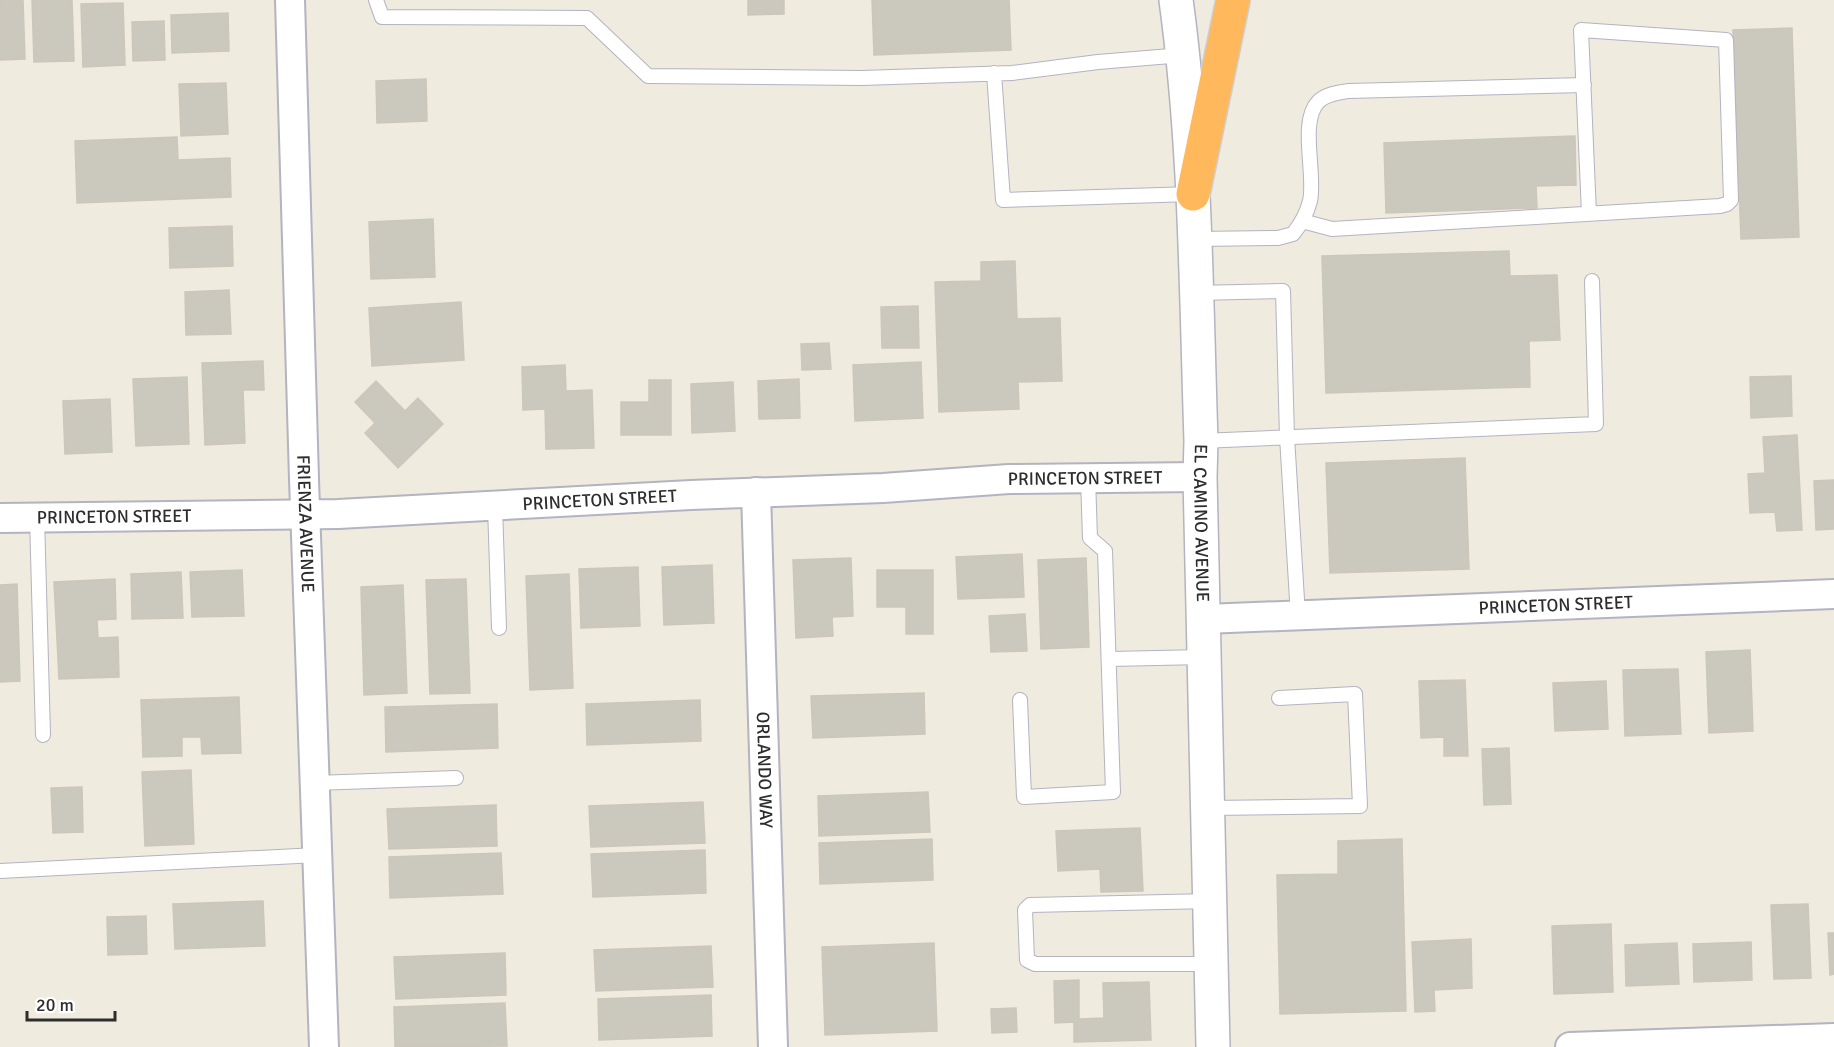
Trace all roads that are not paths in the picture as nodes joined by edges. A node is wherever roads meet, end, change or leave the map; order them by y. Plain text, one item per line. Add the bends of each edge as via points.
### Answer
1 (290, 0) edge
2 (376, 0) edge
3 (1176, 0) edge
4 (1233, 0) edge
5 (1183, 55) junction
6 (994, 73) junction
7 (1584, 85) junction
8 (1193, 194) junction
9 (1589, 214) junction
10 (1302, 221) junction
11 (1195, 239) junction
12 (1592, 281) dead end
13 (1196, 293) junction
14 (1287, 437) junction
15 (1201, 441) junction
16 (1200, 477) junction
17 (1088, 478) junction
18 (756, 492) junction
19 (495, 506) junction
20 (306, 513) junction
21 (37, 517) junction
22 (0, 518) edge
23 (1834, 594) edge
24 (1298, 616) junction
25 (1205, 619) junction
26 (499, 628) dead end
27 (1206, 657) junction
28 (1110, 659) junction
29 (1279, 698) dead end
30 (1020, 700) dead end
31 (43, 735) dead end
32 (456, 778) dead end
33 (315, 783) junction
34 (1208, 808) junction
35 (317, 855) junction
36 (0, 871) edge
37 (1211, 901) junction
38 (1212, 964) junction
39 (1834, 1038) edge
40 (324, 1047) edge
41 (773, 1047) edge
42 (1213, 1047) edge
43 (1570, 1047) edge

1 - 20 street, FRIENZA AVENUE
2 - 6 lane via 382,17 586,18 648,76 862,78
3 - 5 main road, EL CAMINO AVENUE
4 - 8 highway
5 - 6 lane
5 - 8 main road, EL CAMINO AVENUE
6 - 8 lane via 1002,200
7 - 9 lane
7 - 9 lane via 1581,30 1726,40 1731,200 1720,206
7 - 10 lane via 1330,94 1318,101 1310,115 1310,199
8 - 11 main road, EL CAMINO AVENUE
9 - 10 lane via 1332,229
10 - 11 lane via 1293,234 1278,238
11 - 13 main road, EL CAMINO AVENUE
12 - 14 lane via 1596,424
13 - 14 lane via 1283,291
13 - 15 main road, EL CAMINO AVENUE
14 - 15 lane
14 - 24 lane
15 - 16 main road, EL CAMINO AVENUE
16 - 17 street, PRINCETON STREET
16 - 25 main road, EL CAMINO AVENUE
17 - 18 street, PRINCETON STREET
17 - 28 lane via 1090,538 1105,551
18 - 19 street, PRINCETON STREET
18 - 41 street, ORLANDO WAY
19 - 20 street, PRINCETON STREET
19 - 26 lane
20 - 21 street, PRINCETON STREET
20 - 33 street, FRIENZA AVENUE
21 - 22 street, PRINCETON STREET
21 - 31 lane
23 - 24 street, PRINCETON STREET
24 - 25 street, PRINCETON STREET
25 - 27 main road, EL CAMINO AVENUE
27 - 28 lane
27 - 34 main road, EL CAMINO AVENUE
28 - 30 lane via 1113,792 1024,797
29 - 34 lane via 1355,694 1360,806
32 - 33 lane
33 - 35 street, FRIENZA AVENUE
34 - 37 main road, EL CAMINO AVENUE
35 - 36 lane
35 - 40 street, FRIENZA AVENUE
37 - 38 main road, EL CAMINO AVENUE
37 - 38 lane via 1030,904 1025,910 1027,960 1035,964
38 - 42 main road, EL CAMINO AVENUE
39 - 43 street

